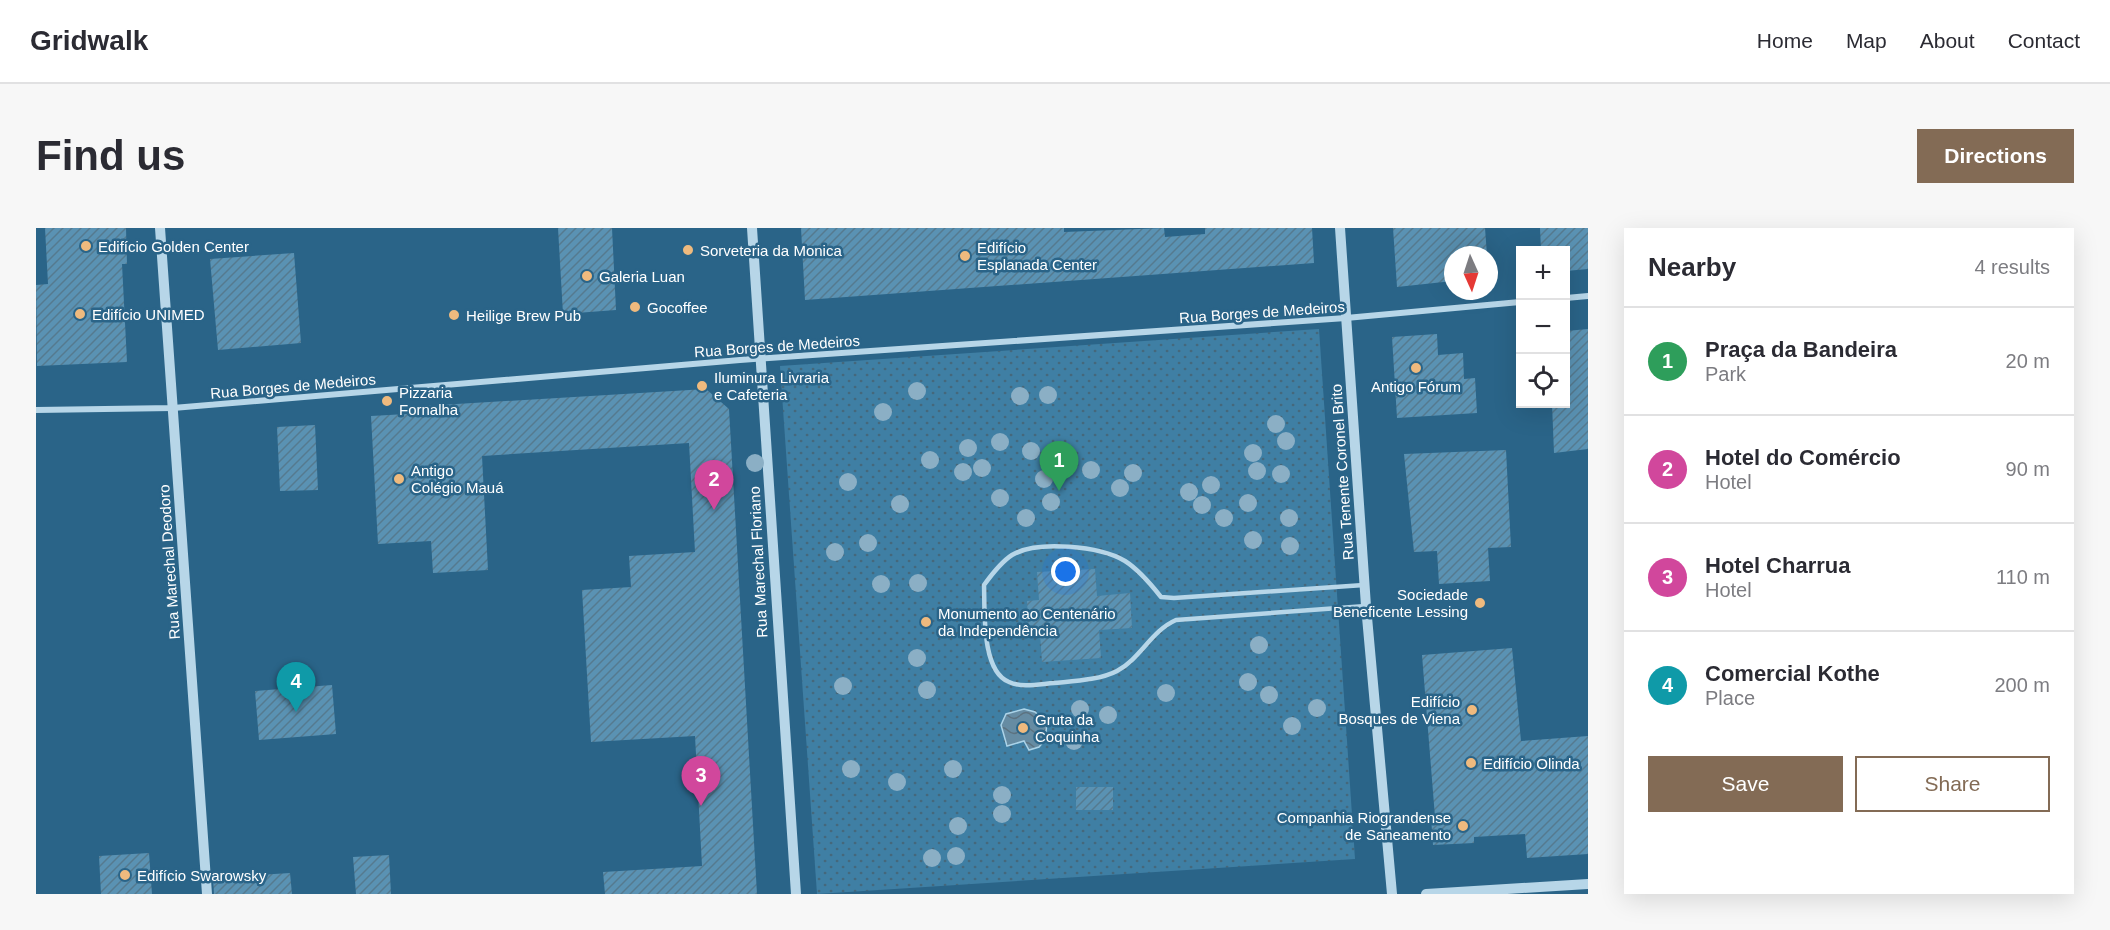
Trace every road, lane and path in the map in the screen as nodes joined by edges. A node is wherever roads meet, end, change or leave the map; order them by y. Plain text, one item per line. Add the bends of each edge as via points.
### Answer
1 (160, 228) edge
2 (752, 228) edge
3 (1340, 228) edge
4 (1588, 296) edge
5 (1570, 298) edge
6 (1516, 302) edge
7 (1346, 318) junction
8 (762, 359) junction
9 (173, 408) junction
10 (36, 410) edge
11 (1365, 585) junction
12 (1366, 606) junction
13 (1588, 884) edge
14 (207, 894) edge
15 (796, 894) edge
16 (1392, 894) edge
17 (1426, 894) edge

1 - 9 street, Rua Marechal Deodoro
2 - 8 street, Rua Marechal Floriano
3 - 7 street, Rua Tenente Coronel Brito
4 - 5 street
6 - 7 street, Rua Borges de Medeiros
7 - 8 street, Rua Borges de Medeiros
7 - 11 street, Rua Tenente Coronel Brito
8 - 9 street, Rua Borges de Medeiros
8 - 15 street, Rua Marechal Floriano
9 - 10 street, Rua Borges de Medeiros
9 - 14 street, Rua Marechal Deodoro
11 - 12 street, Rua Tenente Coronel Brito
11 - 12 lane via 1161,597 1122,559 1088,549 1060,547 1022,550 1004,562 984,585 988,653 994,671 1008,682 1031,685 1104,676 1119,670 1154,634 1176,620
12 - 16 street, Rua Tenente Coronel Brito
13 - 17 street

